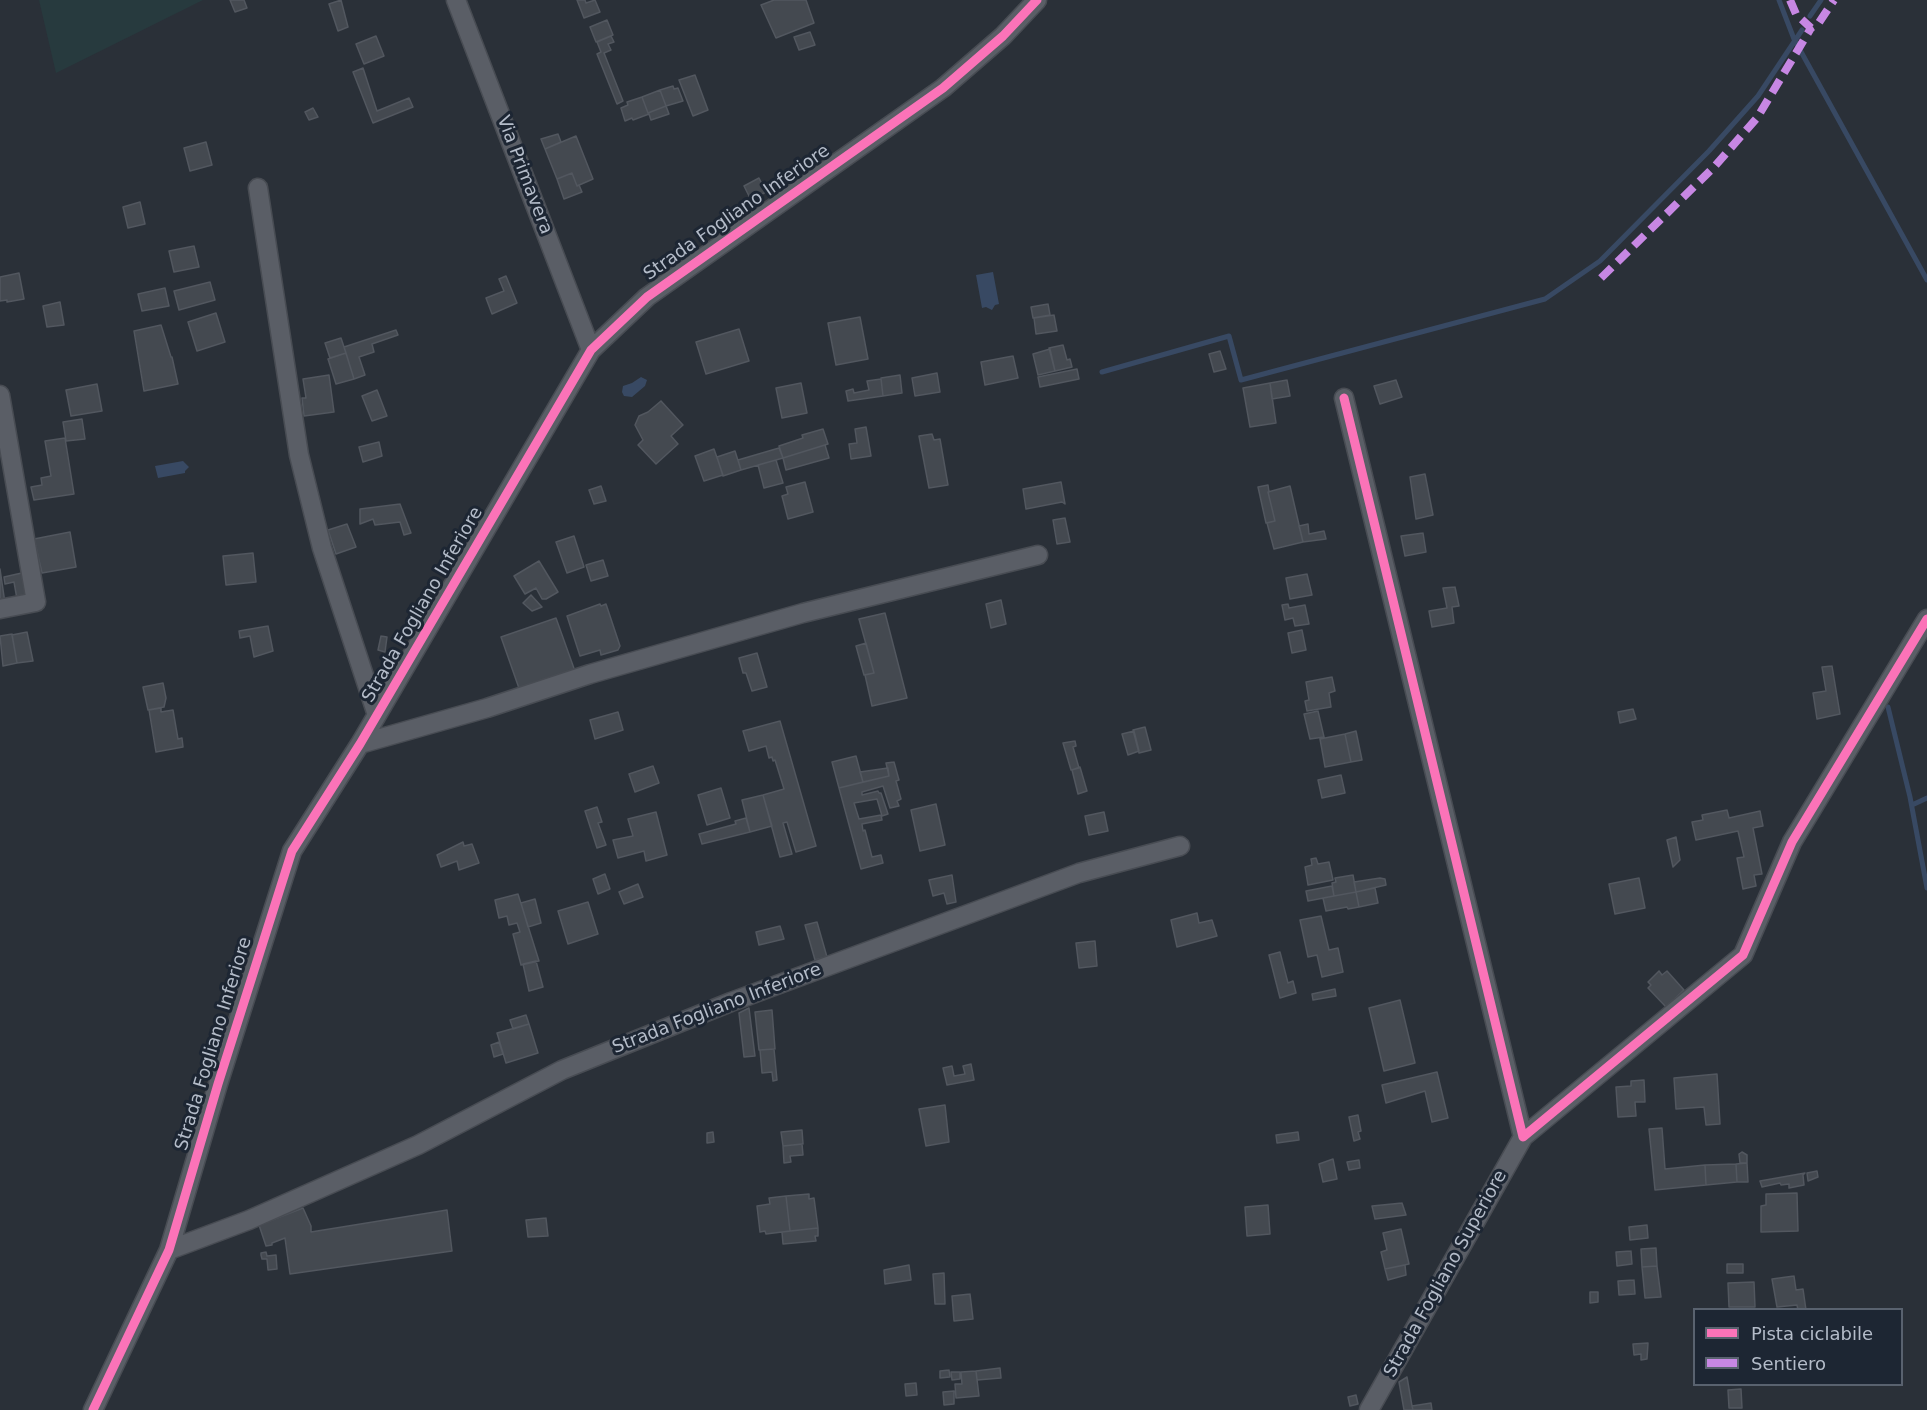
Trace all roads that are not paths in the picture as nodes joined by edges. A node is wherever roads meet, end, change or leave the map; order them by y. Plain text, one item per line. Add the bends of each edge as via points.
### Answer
1 (456, 0) edge
2 (1037, 0) edge
3 (258, 188) dead end
4 (591, 350) junction
5 (0, 395) edge
6 (1344, 398) dead end
7 (1038, 555) dead end
8 (0, 609) edge
9 (1927, 619) edge
10 (377, 716) junction
11 (360, 744) junction
12 (1180, 846) dead end
13 (1523, 1137) junction
14 (169, 1250) junction
15 (93, 1410) edge
16 (1369, 1410) edge

1 - 4 street, Via Primavera
2 - 4 street, Strada Fogliano Inferiore via 1003,36 943,88 646,297
3 - 10 street, Strada Fogliano Inferiore via 299,455 322,548
4 - 10 street, Strada Fogliano Inferiore
5 - 8 street via 36,602
6 - 13 street
7 - 11 street via 792,616
9 - 13 street via 1792,842 1743,956
10 - 11 street, Strada Fogliano Inferiore
11 - 14 street, Strada Fogliano Inferiore via 292,851
12 - 14 street, Strada Fogliano Inferiore via 1079,873 720,1006 562,1071 418,1145 249,1220
13 - 16 street, Strada Fogliano Superiore
14 - 15 street, Strada Fogliano Inferiore

